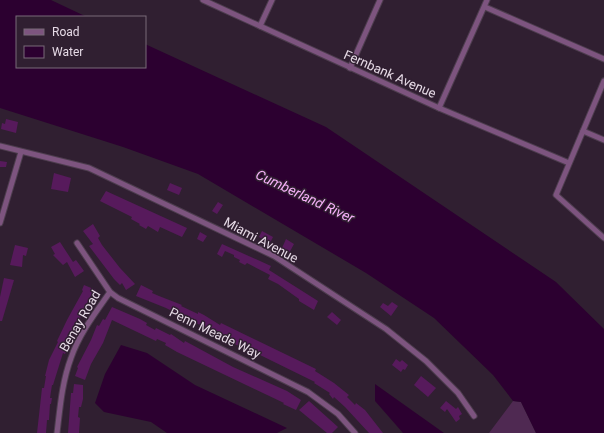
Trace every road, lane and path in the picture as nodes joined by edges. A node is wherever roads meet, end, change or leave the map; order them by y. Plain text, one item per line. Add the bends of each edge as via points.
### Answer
1 (204, 0) edge
2 (272, 0) edge
3 (380, 0) edge
4 (488, 0) edge
5 (485, 7) junction
6 (260, 26) junction
7 (604, 59) edge
8 (350, 68) junction
9 (604, 81) edge
10 (439, 108) junction
11 (583, 131) junction
12 (604, 140) edge
13 (0, 146) edge
14 (21, 152) junction
15 (569, 163) junction
16 (0, 223) edge
17 (604, 238) edge
18 (77, 243) dead end
19 (110, 292) junction
20 (474, 416) dead end
21 (57, 433) edge
22 (354, 433) edge

1 - 6 street, Fernbank Avenue
2 - 6 street
3 - 8 street
4 - 5 street
5 - 7 street
5 - 10 street
6 - 8 street, Fernbank Avenue
8 - 10 street, Fernbank Avenue
9 - 11 street
10 - 15 street, Fernbank Avenue
11 - 12 street
11 - 15 street
13 - 14 street, Miami Avenue
14 - 16 street
14 - 20 street, Miami Avenue via 89,168 274,256 386,329 426,361 458,393
15 - 17 street via 557,194
18 - 19 street, Penn Meade Way
19 - 21 street, Benay Road via 92,317 71,356 63,386
19 - 22 street, Penn Meade Way via 308,392 325,403

